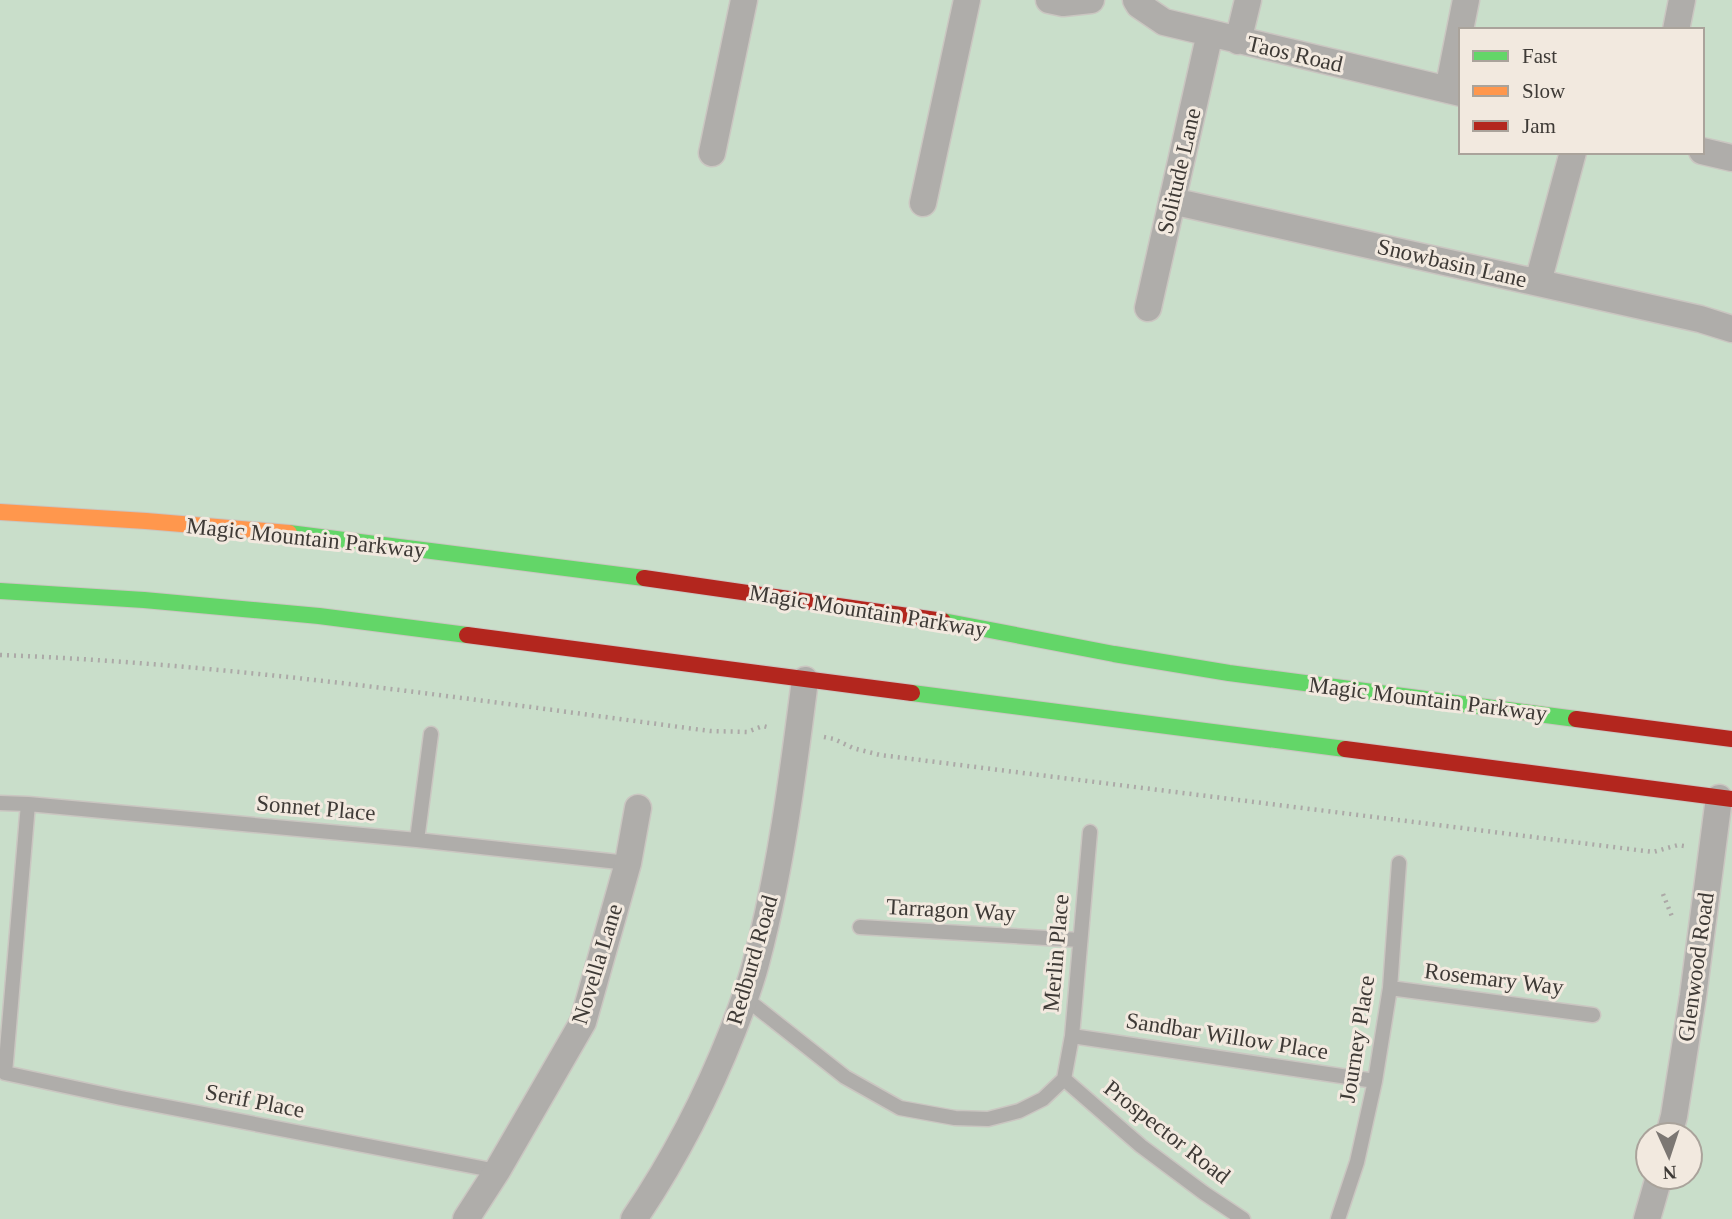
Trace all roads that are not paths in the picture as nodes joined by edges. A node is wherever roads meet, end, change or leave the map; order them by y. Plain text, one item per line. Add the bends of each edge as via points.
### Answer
1 (744, 0) edge
2 (967, 0) edge
3 (1049, 0) edge
4 (1091, 0) edge
5 (1136, 0) edge
6 (1248, 0) edge
7 (1466, 0) edge
8 (1682, 0) edge
9 (1462, 28) edge
10 (1676, 28) edge
11 (1210, 33) junction
12 (1238, 41) junction
13 (1459, 54) edge
14 (1454, 92) edge
15 (1704, 151) edge
16 (712, 153) dead end
17 (1572, 154) edge
18 (1732, 158) edge
19 (1172, 201) junction
20 (923, 203) dead end
21 (1538, 282) junction
22 (1148, 308) dead end
23 (1732, 329) edge
24 (0, 512) edge
25 (0, 591) edge
26 (806, 680) junction
27 (431, 734) dead end
28 (1732, 739) edge
29 (1725, 798) edge
30 (0, 803) edge
31 (28, 804) junction
32 (638, 808) dead end
33 (1090, 832) dead end
34 (417, 840) junction
35 (628, 863) junction
36 (1399, 863) dead end
37 (860, 927) dead end
38 (1080, 940) junction
39 (1390, 988) junction
40 (745, 998) junction
41 (1593, 1015) dead end
42 (1072, 1036) junction
43 (1064, 1079) junction
44 (1375, 1081) junction
45 (1673, 1121) edge
46 (497, 1171) junction
47 (1655, 1191) edge
48 (466, 1219) edge
49 (634, 1219) edge
50 (1243, 1219) edge
51 (1338, 1219) edge
52 (1647, 1219) edge

1 - 16 street
2 - 20 street
3 - 4 street
5 - 11 street, Taos Road via 1164,22
6 - 12 street
7 - 9 street
8 - 10 street
11 - 12 street, Taos Road
11 - 19 street, Solitude Lane
12 - 14 street, Taos Road
13 - 14 street
15 - 18 street
17 - 21 street
19 - 21 street, Snowbasin Lane
19 - 22 street, Solitude Lane
21 - 23 street, Snowbasin Lane
24 - 28 street, Magic Mountain Parkway via 295,534 592,571 933,619 1229,673
25 - 26 street via 318,616
26 - 29 street
26 - 40 street, Redburd Road via 771,898
27 - 34 lane
29 - 45 street, Glenwood Road
30 - 31 lane, Sonnet Place
31 - 34 lane, Sonnet Place
31 - 46 lane, Serif Place via 5,1073
32 - 35 street, Novella Lane
33 - 38 lane, Merlin Place
34 - 35 lane, Sonnet Place
35 - 46 street, Novella Lane via 583,1022
36 - 39 lane, Journey Place
37 - 38 lane, Tarragon Way
38 - 42 lane, Merlin Place
39 - 41 lane, Rosemary Way
39 - 44 lane, Journey Place
40 - 43 lane via 845,1077 900,1108 988,1119 1043,1099
40 - 49 street, Redburd Road via 685,1136
42 - 43 lane, Merlin Place
42 - 44 lane, Sandbar Willow Place
43 - 50 lane, Prospector Road via 1141,1146
44 - 51 lane, Journey Place via 1357,1162
46 - 48 street, Novella Lane
47 - 52 street

